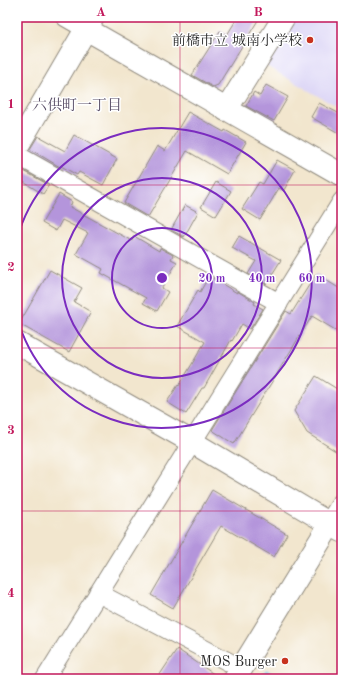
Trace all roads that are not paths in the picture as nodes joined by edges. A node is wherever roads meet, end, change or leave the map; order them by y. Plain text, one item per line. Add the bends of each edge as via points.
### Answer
1 (65, 17) edge
2 (284, 17) edge
3 (90, 23) edge
4 (226, 110) junction
5 (17, 147) edge
6 (17, 155) edge
7 (342, 175) edge
8 (342, 201) edge
9 (279, 303) junction
10 (17, 343) edge
11 (192, 442) junction
12 (342, 505) edge
13 (336, 528) edge
14 (98, 593) junction
15 (238, 674) edge
16 (45, 679) edge

1 - 3 street
2 - 4 street
3 - 4 street
3 - 5 street
4 - 7 street
6 - 9 street
8 - 9 street
9 - 11 street
10 - 11 street
11 - 13 street
11 - 14 street
12 - 13 street
13 - 15 street
14 - 15 street
14 - 16 street

